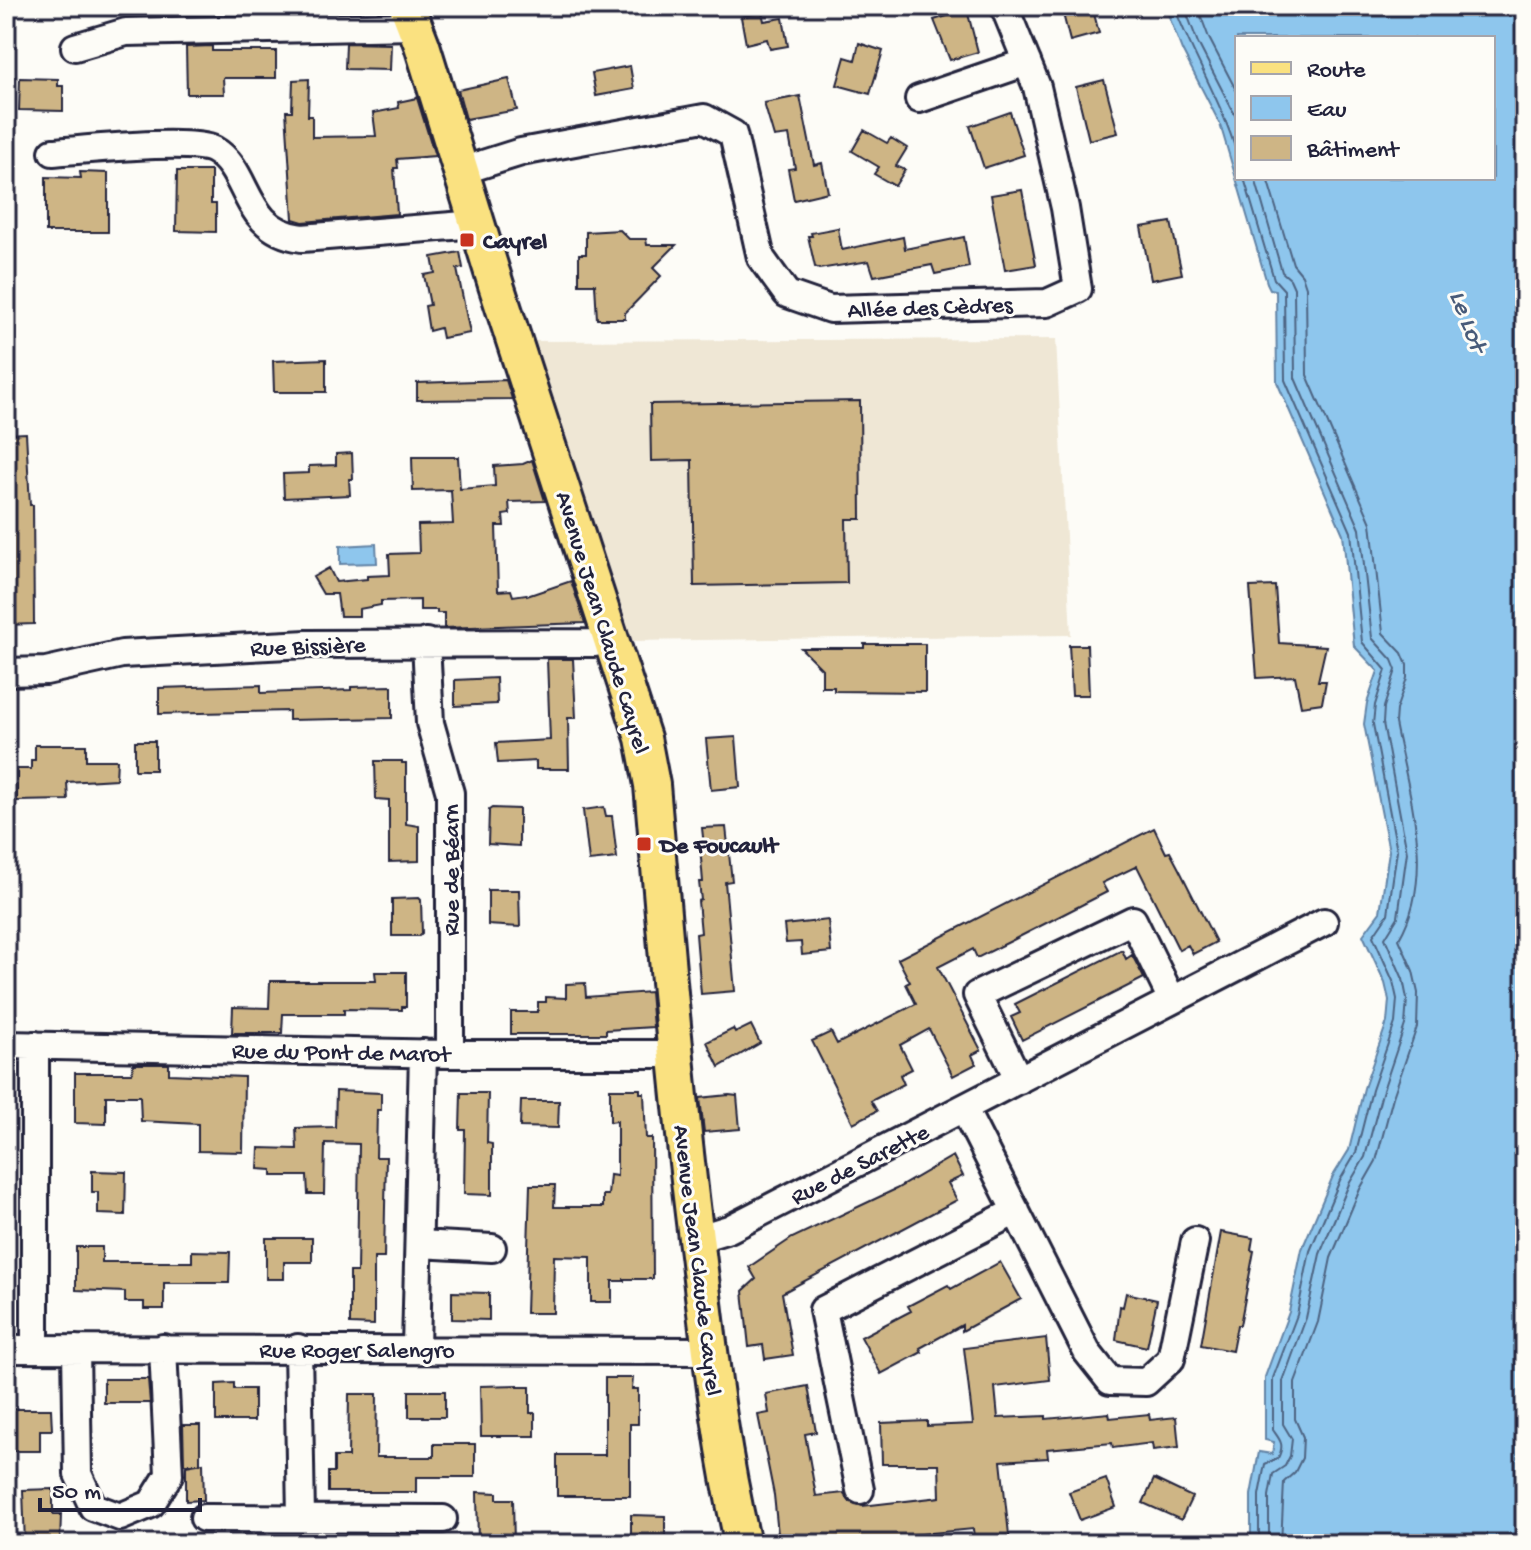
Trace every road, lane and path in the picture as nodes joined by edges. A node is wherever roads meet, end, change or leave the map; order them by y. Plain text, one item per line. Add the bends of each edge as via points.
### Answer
1 (1004, 6) edge
2 (411, 16) edge
3 (75, 47) dead end
4 (1027, 62) junction
5 (919, 99) dead end
6 (53, 152) dead end
7 (461, 171) junction
8 (477, 224) junction
9 (611, 639) junction
10 (426, 642) junction
11 (6, 672) edge
12 (1324, 922) dead end
13 (1172, 1000) junction
14 (6, 1045) edge
15 (35, 1045) junction
16 (423, 1053) junction
17 (450, 1054) junction
18 (676, 1054) junction
19 (1019, 1080) junction
20 (964, 1109) junction
21 (1016, 1211) junction
22 (696, 1239) junction
23 (1195, 1241) dead end
24 (419, 1244) junction
25 (492, 1248) dead end
26 (163, 1348) junction
27 (298, 1348) junction
28 (416, 1348) junction
29 (6, 1349) edge
30 (35, 1349) junction
31 (76, 1349) junction
32 (708, 1351) junction
33 (860, 1490) dead end
34 (204, 1518) dead end
35 (301, 1518) junction
36 (443, 1519) dead end
37 (743, 1544) edge

1 - 4 street
2 - 3 street via 126,32
2 - 7 main road, Avenue Jean Claude Cayrel
4 - 5 street
4 - 7 street, Allée des Cèdres via 1037,87 1078,289 1047,303 830,309 787,294 761,258 733,134 704,118 521,152
6 - 8 street via 186,144 210,148 234,170 247,200 285,236
7 - 8 main road, Avenue Jean Claude Cayrel
8 - 9 main road, Avenue Jean Claude Cayrel
9 - 10 street, Rue Bissière
9 - 18 main road, Avenue Jean Claude Cayrel via 643,738 652,785
10 - 11 street, Rue Bissière via 122,654 46,671
10 - 17 street, Rue de Béarn via 430,723 450,793
12 - 13 street, Rue de Sarette
13 - 19 street, Rue de Sarette
13 - 19 street via 1133,920 977,995
14 - 15 street, Rue du Pont de Marot
15 - 16 street, Rue du Pont de Marot
15 - 30 street
16 - 17 street, Rue du Pont de Marot
16 - 24 street
17 - 18 street, Rue du Pont de Marot
18 - 22 main road, Avenue Jean Claude Cayrel
19 - 20 street, Rue de Sarette
20 - 21 street
20 - 22 street, Rue de Sarette via 729,1229
21 - 23 street via 1087,1352 1110,1381 1146,1382 1171,1359
21 - 33 street via 823,1310
22 - 32 main road, Avenue Jean Claude Cayrel
24 - 25 street
24 - 28 street
26 - 27 street, Rue Roger Salengro
26 - 31 street, Rue Roger Salengro
26 - 31 street via 169,1475 151,1504 120,1517 93,1507 78,1474
27 - 28 street, Rue Roger Salengro
27 - 35 street
28 - 32 street, Rue Roger Salengro
29 - 30 street, Rue Roger Salengro
30 - 31 street, Rue Roger Salengro
32 - 37 main road, Avenue Jean Claude Cayrel
34 - 35 street
35 - 36 street

